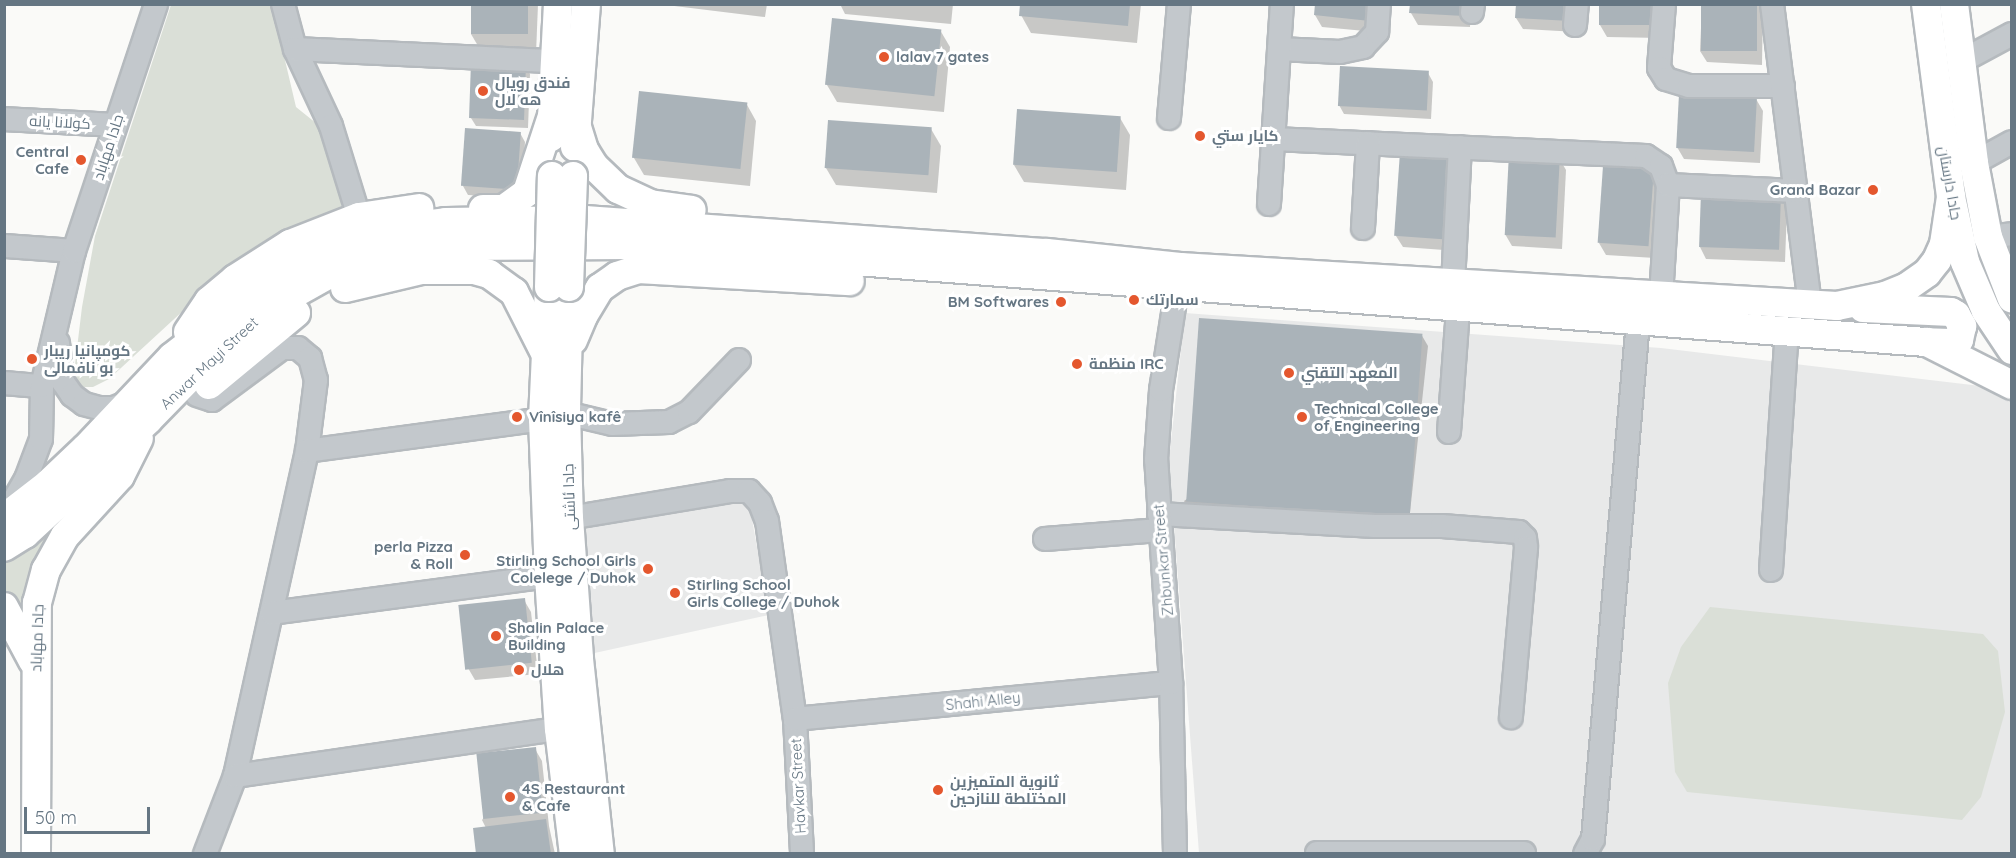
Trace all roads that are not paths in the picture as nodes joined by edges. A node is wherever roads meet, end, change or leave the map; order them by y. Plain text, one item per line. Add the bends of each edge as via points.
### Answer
1 (156, 4) edge
2 (283, 4) edge
3 (558, 4) edge
4 (586, 4) edge
5 (1179, 4) edge
6 (1282, 4) edge
7 (1379, 4) edge
8 (1664, 4) edge
9 (1772, 4) edge
10 (1926, 4) edge
11 (1954, 4) edge
12 (2012, 34) edge
13 (295, 49) junction
14 (1279, 49) junction
15 (554, 61) junction
16 (1960, 62) junction
17 (1782, 86) junction
18 (1169, 118) dead end
19 (4, 119) edge
20 (564, 123) junction
21 (115, 125) junction
22 (1273, 139) junction
23 (2012, 142) edge
24 (1368, 143) junction
25 (1461, 147) junction
26 (1974, 163) junction
27 (1668, 185) junction
28 (1796, 191) junction
29 (1951, 197) junction
30 (1269, 204) dead end
31 (359, 217) junction
32 (1363, 228) dead end
33 (448, 234) junction
34 (2000, 236) edge
35 (4, 246) edge
36 (74, 250) junction
37 (1047, 265) junction
38 (1178, 277) junction
39 (1455, 296) junction
40 (1661, 297) junction
41 (2012, 299) edge
42 (1823, 305) junction
43 (1638, 322) junction
44 (57, 327) junction
45 (1787, 332) junction
46 (1927, 342) junction
47 (2012, 350) edge
48 (557, 355) junction
49 (172, 357) junction
50 (739, 360) dead end
51 (4, 383) edge
52 (42, 386) junction
53 (2012, 386) edge
54 (197, 395) junction
55 (147, 409) junction
56 (555, 416) junction
57 (1449, 432) dead end
58 (307, 451) junction
59 (4, 517) edge
60 (569, 518) junction
61 (1159, 522) junction
62 (1045, 539) dead end
63 (4, 547) edge
64 (1771, 570) dead end
65 (549, 576) junction
66 (4, 607) edge
67 (272, 612) junction
68 (36, 668) junction
69 (1172, 683) junction
70 (1511, 717) dead end
71 (795, 719) junction
72 (559, 729) junction
73 (235, 776) junction
74 (1317, 853) edge
75 (1419, 853) edge
76 (1524, 853) edge
77 (36, 854) edge
78 (204, 854) edge
79 (574, 854) edge
80 (600, 854) edge
81 (802, 854) edge
82 (1175, 854) edge
83 (1585, 854) edge

1 - 21 street, جادا مهاباد
2 - 13 street
3 - 15 main road
4 - 20 main road
5 - 18 street
6 - 14 street
7 - 14 street via 1377,32 1363,47 1340,52
8 - 17 street via 1659,68 1666,79 1689,86
9 - 17 street
10 - 29 main road, جادا دارستان
11 - 16 main road, جادا دارستان
12 - 16 street
13 - 15 street
13 - 31 street via 331,126
14 - 22 street
15 - 20 main road
16 - 26 main road, جادا دارستان
17 - 28 street
19 - 21 street, کولانا یانه
20 - 31 main road via 527,192 504,209 408,208
20 - 37 main road via 607,180 630,197 650,204 675,209 904,224 975,235
20 - 48 main road, جادا ئاشتی, bridge
21 - 36 street, جادا مهاباد
22 - 24 street
22 - 30 street
23 - 26 street
24 - 25 street
24 - 32 street
25 - 27 street via 1646,156 1661,166
25 - 39 street
26 - 34 main road, جادا دارستان
27 - 28 street
27 - 40 street
28 - 42 street
29 - 42 main road via 1944,244 1927,273 1885,296
29 - 47 main road, جادا دارستان via 1965,262 1986,311
31 - 49 main road via 290,244 235,279 209,301
33 - 37 main road via 585,220
33 - 49 main road, Anwar Mayi Street via 358,238 283,271
33 - 55 main road, Anwar Mayi Street via 333,272 300,288 249,324
34 - 41 main road, جادا دارستان
35 - 36 street
36 - 44 street, جادا مهاباد
37 - 38 main road
37 - 48 main road via 971,284 882,283 639,269 617,276 600,288
38 - 39 main road
38 - 61 street, Zhbunkar Street via 1161,390 1156,460
39 - 40 main road
39 - 43 main road
39 - 57 street
40 - 42 main road
42 - 46 main road via 1956,315 1962,326 1959,340
43 - 45 main road
43 - 83 street via 1593,839
44 - 52 street
44 - 55 street via 63,382 72,395 99,408
45 - 46 main road
45 - 64 street
46 - 53 main road
48 - 54 main road via 514,292 501,280 474,270 422,270 331,292 273,330
48 - 56 main road, جادا ئاشتی
49 - 55 main road, Anwar Mayi Street
50 - 56 street via 689,412 669,422 612,424
51 - 52 street
52 - 59 street via 41,439 26,479
54 - 55 main road
54 - 58 street via 212,400 282,348 298,348 310,358 316,380
55 - 59 main road, Anwar Mayi Street
55 - 63 main road, Anwar Mayi Street via 25,534
55 - 68 main road, جادا مهاباد via 120,476 65,536 46,570 37,603
56 - 58 street
56 - 60 main road, جادا ئاشتی
56 - 65 main road, جادا ئاشتی
58 - 67 street
60 - 71 street, Havkar Street via 730,490 749,491 760,503 766,521
60 - 80 main road, جادا ئاشتی
61 - 62 street
61 - 69 street, Zhbunkar Street
61 - 70 street via 1442,526 1519,532 1525,538 1526,548
65 - 67 street
65 - 72 main road, جادا ئاشتی
66 - 68 main road
67 - 73 street
68 - 77 main road, جادا مهاباد
69 - 71 street, Shahi Alley
69 - 82 street, Zhbunkar Street
71 - 81 street, Havkar Street
72 - 73 street
72 - 79 main road, جادا ئاشتی
73 - 78 street
74 - 75 street
75 - 76 street

